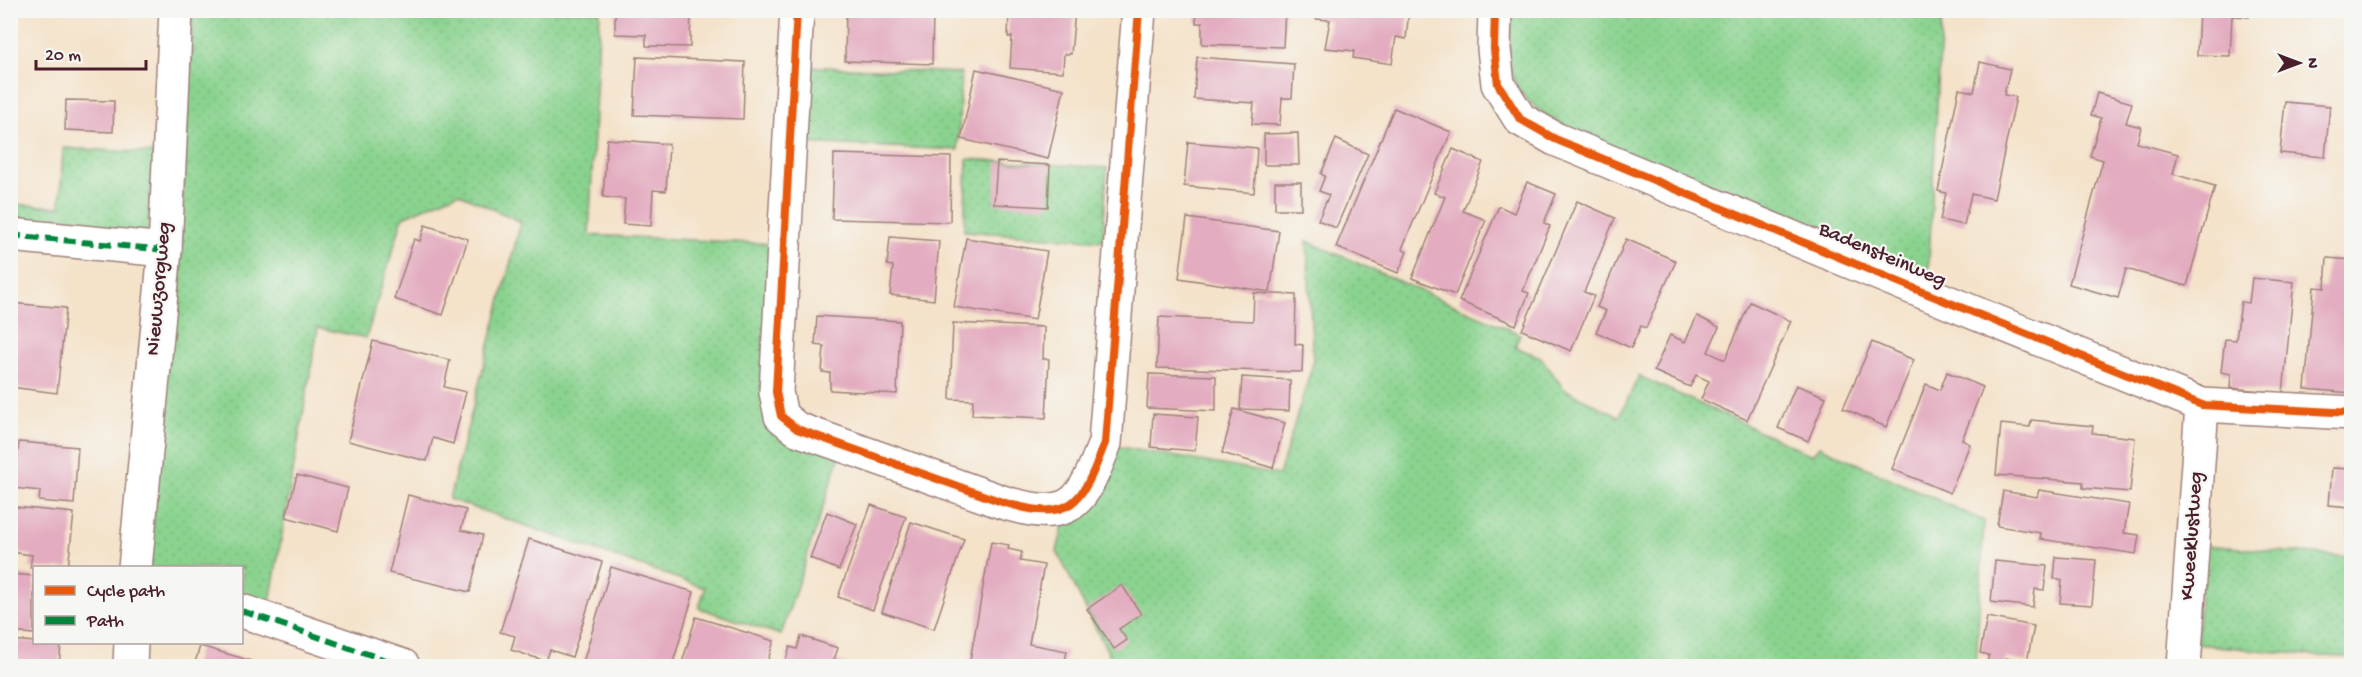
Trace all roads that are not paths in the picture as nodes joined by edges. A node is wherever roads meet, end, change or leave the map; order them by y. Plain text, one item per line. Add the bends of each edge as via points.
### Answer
1 (176, 10) edge
2 (796, 10) edge
3 (1139, 10) edge
4 (1495, 10) edge
5 (10, 235) edge
6 (165, 250) junction
7 (2202, 405) junction
8 (2352, 413) edge
9 (135, 566) edge
10 (243, 611) edge
11 (131, 644) edge
12 (130, 666) edge
13 (404, 666) edge
14 (2184, 666) edge

1 - 6 street, Nieuwzorgweg
2 - 3 street via 776,392 782,416 796,429 1020,508 1050,511 1071,506 1090,483 1105,443
4 - 7 street, Badensteinweg via 1498,84 1520,119 1555,139
5 - 6 street
6 - 9 street, Nieuwzorgweg
7 - 8 street, Badensteinweg
7 - 14 street, Kweeklustweg
10 - 13 street
11 - 12 street

